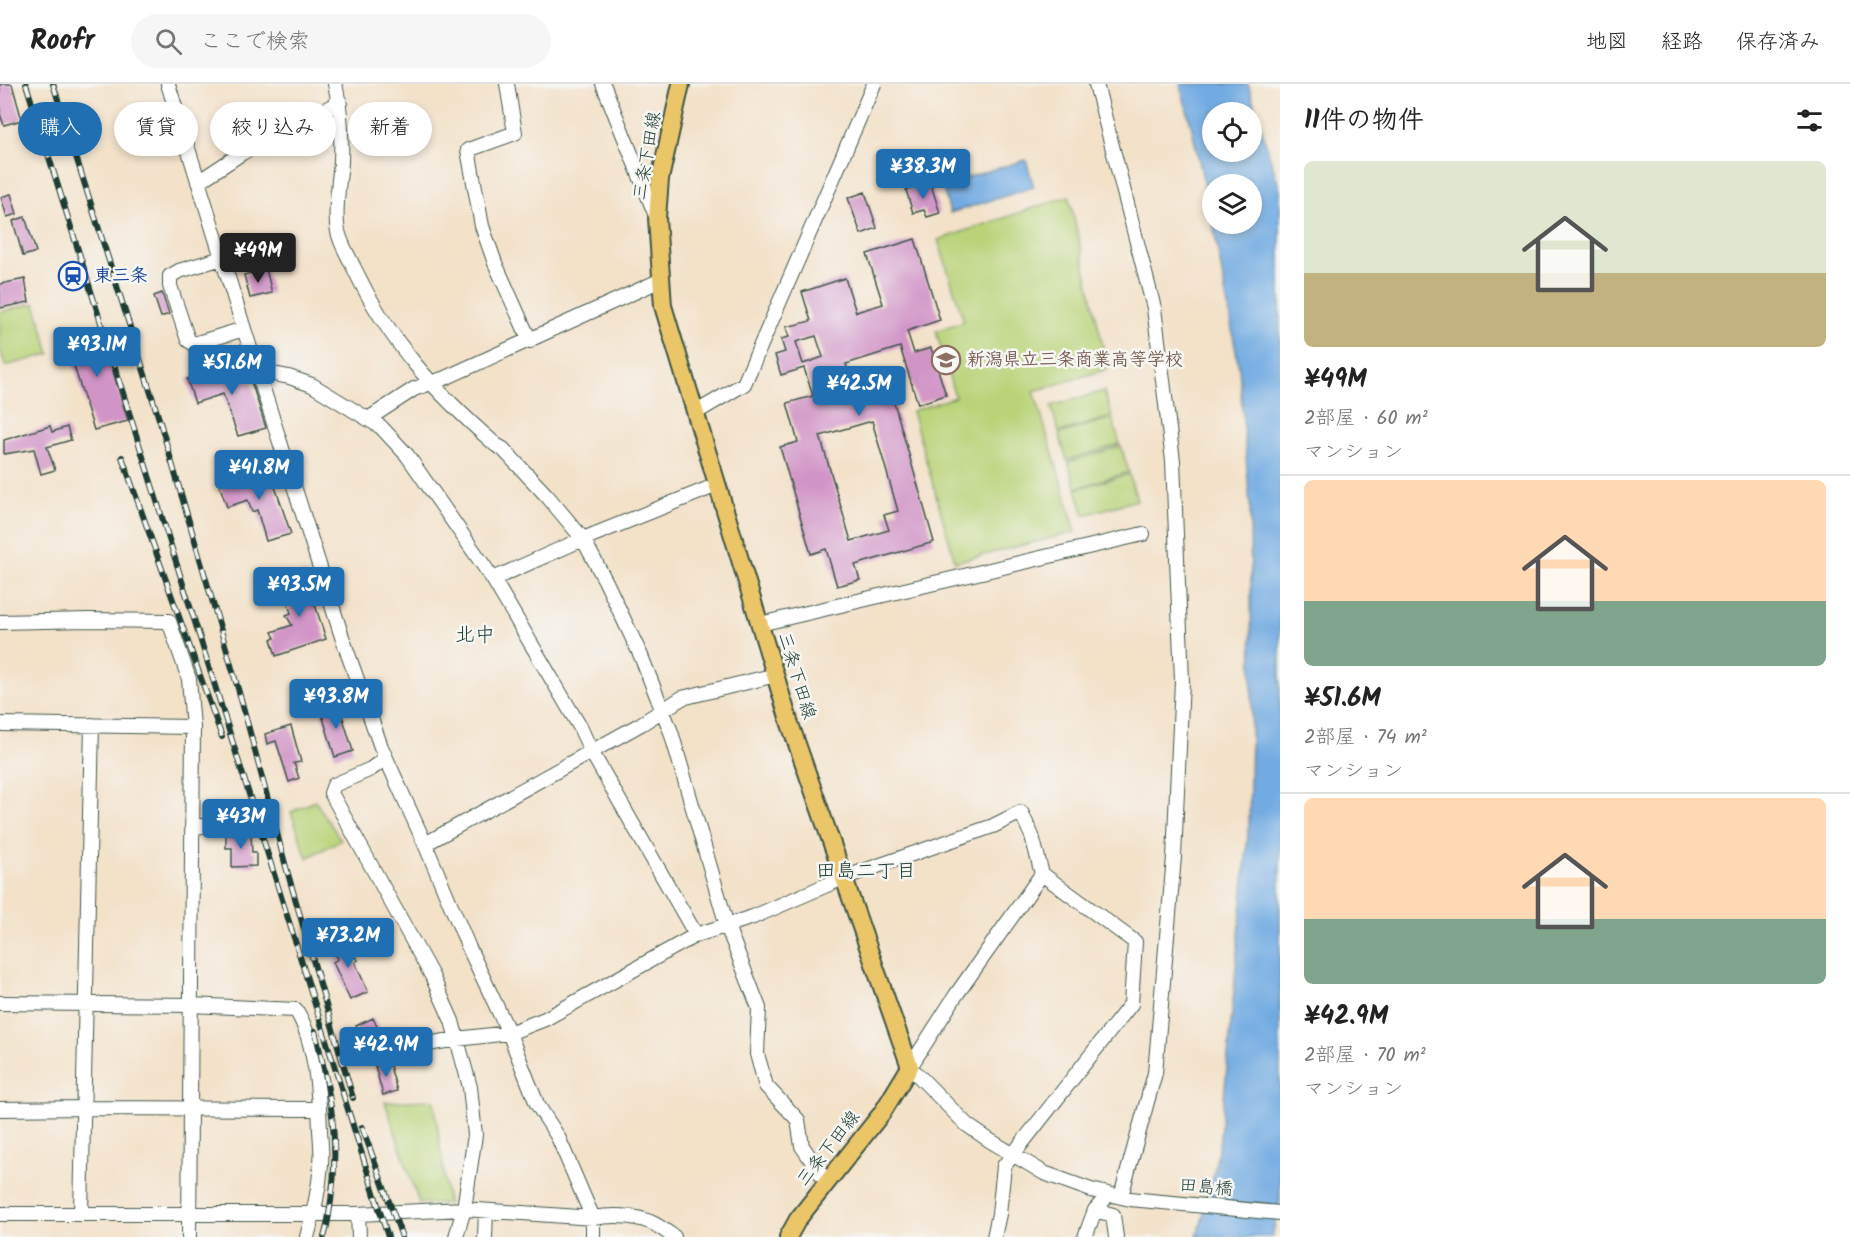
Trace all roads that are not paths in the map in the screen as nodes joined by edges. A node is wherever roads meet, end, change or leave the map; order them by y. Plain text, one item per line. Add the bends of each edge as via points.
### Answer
1 (168, 84) edge
2 (335, 84) edge
3 (507, 84) edge
4 (603, 84) edge
5 (681, 84) edge
6 (874, 84) edge
7 (1096, 84) edge
8 (340, 102) junction
9 (198, 182) junction
10 (657, 218) junction
11 (222, 258) junction
12 (662, 280) junction
13 (244, 329) junction
14 (530, 341) junction
15 (258, 371) junction
16 (430, 383) junction
17 (695, 413) junction
18 (368, 418) junction
19 (717, 485) junction
20 (1143, 534) dead end
21 (583, 539) junction
22 (493, 579) junction
23 (0, 622) edge
24 (760, 624) junction
25 (776, 675) junction
26 (662, 709) junction
27 (0, 724) edge
28 (92, 726) junction
29 (193, 727) junction
30 (591, 751) junction
31 (384, 753) junction
32 (245, 817) dead end
33 (192, 827) junction
34 (425, 844) junction
35 (1042, 874) junction
36 (843, 878) junction
37 (727, 926) junction
38 (696, 935) junction
39 (0, 1002) edge
40 (86, 1004) junction
41 (191, 1005) junction
42 (509, 1033) junction
43 (457, 1039) junction
44 (369, 1054) dead end
45 (910, 1067) junction
46 (84, 1108) junction
47 (0, 1109) edge
48 (190, 1109) junction
49 (319, 1109) junction
50 (1013, 1155) junction
51 (827, 1183) junction
52 (1120, 1196) junction
53 (464, 1209) junction
54 (1095, 1210) junction
55 (486, 1211) junction
56 (81, 1213) junction
57 (1280, 1213) edge
58 (0, 1214) edge
59 (189, 1214) junction
60 (314, 1215) junction
61 (358, 1215) junction
62 (593, 1218) junction
63 (189, 1237) edge
64 (308, 1237) edge
65 (359, 1237) edge
66 (456, 1237) edge
67 (485, 1237) edge
68 (593, 1237) edge
69 (674, 1237) edge
70 (788, 1237) edge
71 (994, 1237) edge
72 (1085, 1237) edge
73 (1116, 1237) edge

1 - 9 street
2 - 8 street
3 - 14 street via 515,133 468,150 482,226
4 - 10 street
5 - 10 main road, 三条下田線 via 660,178
6 - 17 street via 744,384
7 - 52 street via 1155,308 1173,461 1182,681 1174,857 1155,1072
8 - 9 street via 242,153
8 - 16 street via 337,228 366,294 395,341
9 - 11 street
10 - 12 main road, 三条下田線
11 - 13 street
11 - 13 street via 179,271 170,276 170,286 188,339 194,344
12 - 14 street
12 - 17 main road, 三条下田線 via 663,306
13 - 15 street
14 - 16 street
15 - 18 street via 312,385
15 - 31 street via 343,640
16 - 18 street
16 - 21 street via 503,449
17 - 19 main road, 三条下田線
18 - 22 street via 407,455
19 - 21 street
19 - 24 main road, 三条下田線
20 - 24 street
21 - 22 street
21 - 26 street via 641,656
22 - 30 street
23 - 29 street via 169,621 189,680
24 - 25 main road, 三条下田線
25 - 26 street via 682,698
25 - 36 main road, 三条下田線
26 - 30 street
26 - 37 street
27 - 28 street
28 - 29 street
28 - 40 street
29 - 33 street
30 - 34 street
30 - 38 street
31 - 34 street
31 - 43 street via 383,759 371,769 334,785 331,793 432,976
32 - 33 street via 226,824
33 - 41 street
34 - 42 street
35 - 36 street via 1021,812 993,826
35 - 45 street
35 - 50 street via 1135,942 1131,1004
36 - 37 street
36 - 45 main road, 三条下田線
37 - 38 street
37 - 51 street via 759,1008 757,1054 766,1086 798,1120 802,1146
38 - 42 street via 545,1019
39 - 40 street
40 - 41 street
40 - 46 street
41 - 48 street
41 - 49 street via 296,1010 303,1020 317,1077
42 - 43 street
42 - 62 street via 537,1104 558,1137
43 - 44 street
43 - 53 street via 470,1087 475,1135
45 - 50 street, 田島橋 via 967,1125
45 - 51 main road, 三条下田線 via 882,1113
46 - 47 street
46 - 48 street
46 - 56 street
48 - 49 street
48 - 59 street
49 - 60 street via 321,1162
50 - 52 street, 田島橋 via 1044,1173
50 - 71 street via 1004,1166
51 - 70 main road, 三条下田線
52 - 54 street
52 - 57 street, 田島橋
53 - 55 street
53 - 61 street
53 - 66 street
54 - 72 street
54 - 73 street via 1113,1215
55 - 62 street
55 - 67 street
56 - 58 street
56 - 59 street
59 - 60 street
59 - 63 street
60 - 61 street
60 - 64 street
61 - 65 street
62 - 68 street
62 - 69 street via 606,1215 650,1221

